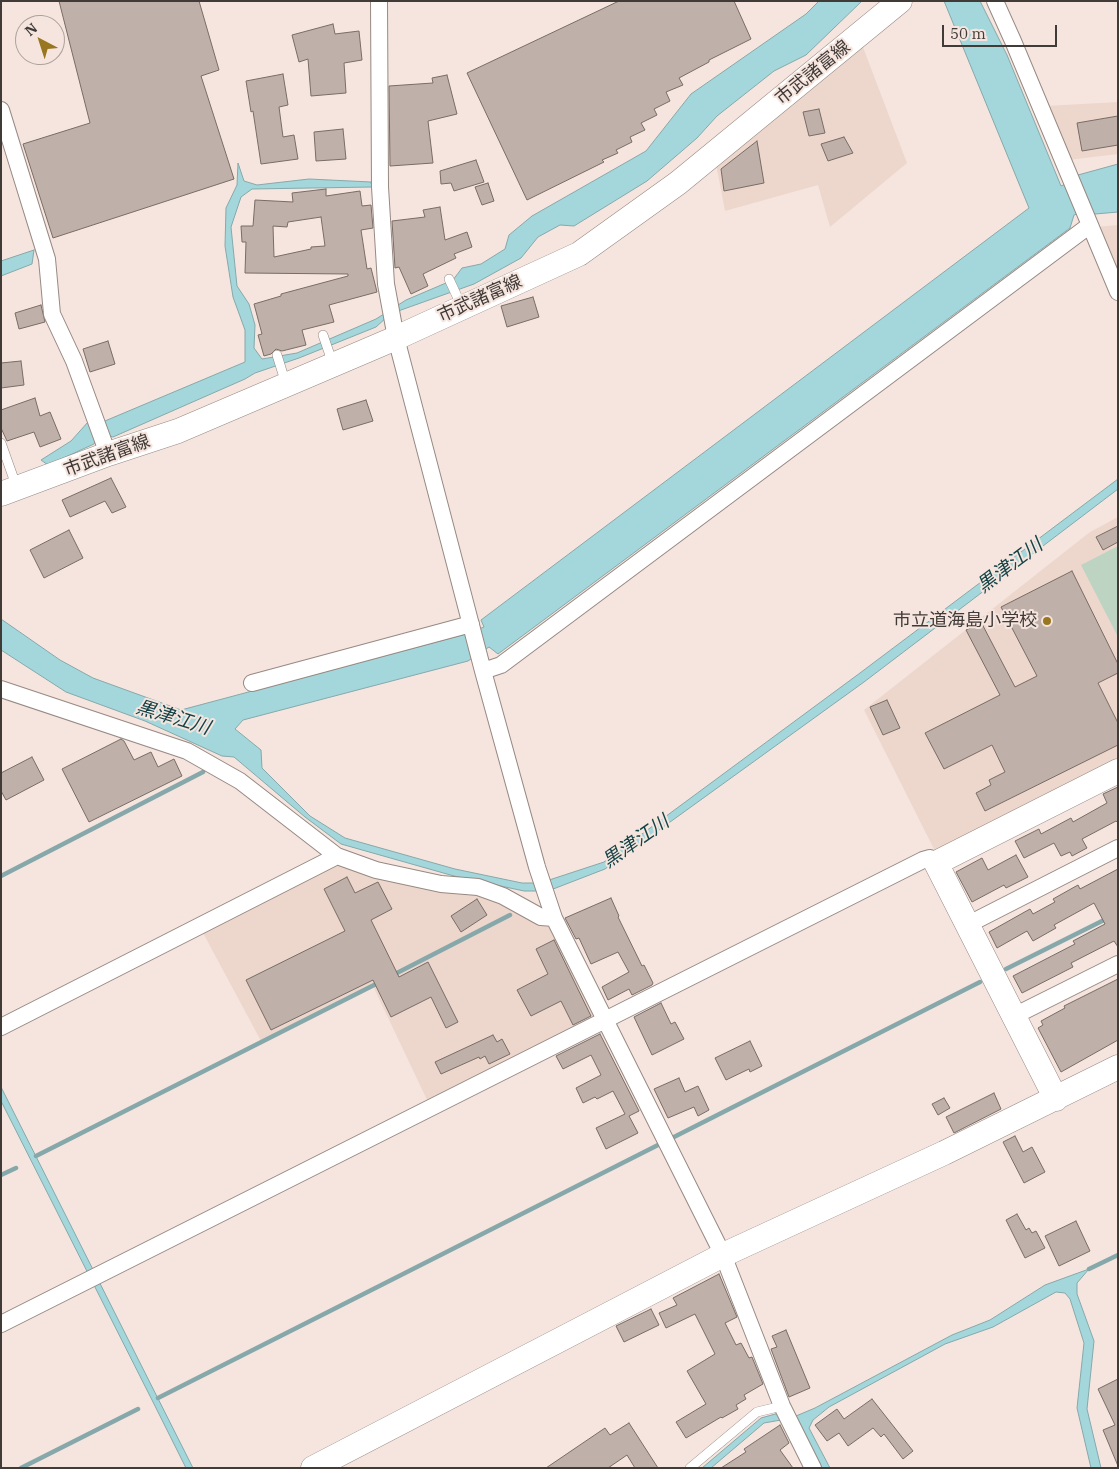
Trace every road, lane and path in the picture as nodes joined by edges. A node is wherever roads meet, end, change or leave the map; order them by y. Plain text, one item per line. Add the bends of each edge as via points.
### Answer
1 (379, 1) edge
2 (900, 1) edge
3 (995, 1) edge
4 (1, 110) edge
5 (1088, 219) junction
6 (449, 279) dead end
7 (1118, 292) edge
8 (459, 301) junction
9 (392, 320) junction
10 (323, 334) dead end
11 (277, 355) dead end
12 (331, 358) junction
13 (284, 376) junction
14 (1, 443) edge
15 (106, 448) junction
16 (9, 491) edge
17 (471, 624) junction
18 (482, 665) junction
19 (252, 683) dead end
20 (1, 689) edge
21 (1118, 771) edge
22 (1118, 848) edge
23 (337, 856) junction
24 (936, 863) junction
25 (554, 918) junction
26 (967, 924) junction
27 (1118, 964) edge
28 (1014, 1016) junction
29 (604, 1020) junction
30 (1, 1027) edge
31 (1118, 1067) edge
32 (1056, 1099) junction
33 (723, 1255) junction
34 (1, 1324) edge
35 (786, 1414) junction
36 (313, 1468) edge
37 (690, 1468) edge
38 (813, 1468) edge

1 - 9 street via 380,187 386,284
2 - 8 street, 市武諸富線 via 678,183 579,254
3 - 5 street
4 - 15 street via 47,259 52,314 74,361
5 - 7 street
5 - 18 street via 501,665
6 - 8 lane
8 - 9 street, 市武諸富線
9 - 12 street, 市武諸富線
9 - 17 street
10 - 12 lane
11 - 13 lane
12 - 13 street, 市武諸富線
13 - 15 street, 市武諸富線 via 178,430
14 - 16 lane
15 - 16 street, 市武諸富線
17 - 18 street
17 - 19 street
18 - 25 street
20 - 23 street via 187,751 240,781
21 - 24 street
22 - 26 street
23 - 25 street via 385,872 441,884 478,887 541,916
23 - 30 street
24 - 26 street
24 - 29 street via 930,858 923,860
25 - 29 street
26 - 28 street
27 - 28 street
28 - 32 street
29 - 33 street
29 - 34 street
31 - 32 street
32 - 33 street
33 - 35 street
33 - 36 street
35 - 37 lane via 757,1412
35 - 38 street

